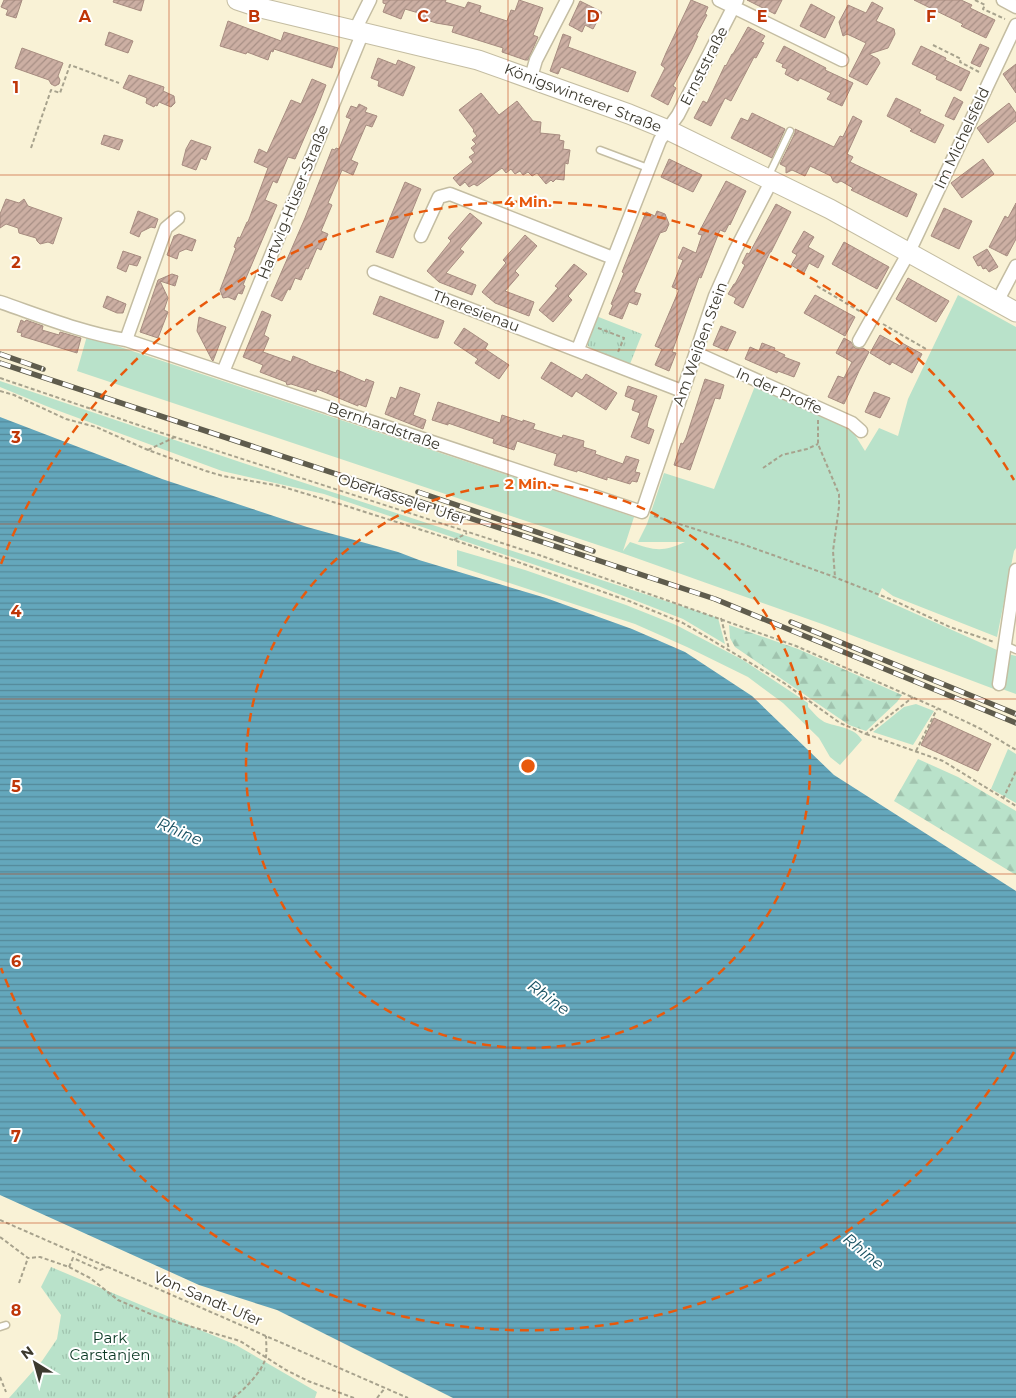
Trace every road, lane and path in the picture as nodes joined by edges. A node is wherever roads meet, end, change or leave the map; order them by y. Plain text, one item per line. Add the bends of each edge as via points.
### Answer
1 (237, 0) edge
2 (370, 0) edge
3 (567, 0) edge
4 (719, 0) edge
5 (975, 0) edge
6 (1003, 0) edge
7 (735, 4) edge
8 (1016, 7) edge
9 (983, 9) junction
10 (981, 13) dead end
11 (1012, 22) edge
12 (359, 31) junction
13 (933, 45) dead end
14 (842, 60) dead end
15 (531, 77) junction
16 (991, 77) junction
17 (119, 83) dead end
18 (668, 130) junction
19 (790, 131) dead end
20 (31, 148) dead end
21 (600, 150) dead end
22 (648, 168) junction
23 (769, 179) junction
24 (178, 218) dead end
25 (422, 236) dead end
26 (909, 252) junction
27 (613, 258) junction
28 (1016, 266) edge
29 (374, 272) dead end
30 (0, 302) edge
31 (997, 302) junction
32 (1016, 312) edge
33 (588, 324) junction
34 (126, 340) junction
35 (860, 341) dead end
36 (578, 350) junction
37 (696, 353) junction
38 (614, 364) junction
39 (224, 372) junction
40 (0, 378) edge
41 (0, 391) edge
42 (682, 391) junction
43 (818, 409) junction
44 (861, 431) dead end
45 (176, 436) junction
46 (818, 444) junction
47 (148, 450) junction
48 (763, 468) dead end
49 (642, 512) junction
50 (467, 533) junction
51 (454, 540) junction
52 (1016, 570) edge
53 (836, 577) junction
54 (721, 618) junction
55 (1010, 648) edge
56 (729, 649) junction
57 (999, 684) dead end
58 (914, 697) junction
59 (937, 708) junction
60 (866, 734) junction
61 (1016, 750) edge
62 (916, 751) junction
63 (1016, 771) edge
64 (1003, 799) junction
65 (1016, 806) edge
66 (0, 1220) edge
67 (0, 1237) edge
68 (28, 1258) junction
69 (69, 1267) junction
70 (107, 1267) junction
71 (19, 1283) dead end
72 (266, 1336) junction
73 (266, 1358) junction
74 (0, 1377) edge
75 (386, 1388) junction
76 (6, 1392) dead end
77 (400, 1394) junction
78 (234, 1398) edge
79 (354, 1398) edge
80 (377, 1398) edge
81 (400, 1398) edge
82 (408, 1398) edge

1 - 12 main road, Königswinterer Straße
2 - 12 street, Hartwig-Hüser-Straße
3 - 15 street via 536,60
4 - 7 street
5 - 9 path via 985,5
6 - 8 street
7 - 14 street
7 - 18 street, Ernststraße
9 - 10 path
9 - 11 path
11 - 16 street, Im Michelsfeld
12 - 15 main road, Königswinterer Straße via 478,60
12 - 39 street, Hartwig-Hüser-Straße
13 - 16 path
15 - 18 main road, Königswinterer Straße
16 - 26 street, Im Michelsfeld
17 - 20 path via 70,65 60,93 51,90
18 - 22 street
18 - 23 main road, Königswinterer Straße
19 - 23 lane
21 - 22 lane
22 - 27 street
23 - 26 main road, Königswinterer Straße
23 - 37 street, Am Weißen Stein via 715,296
24 - 34 street via 166,228
25 - 27 street via 439,197 450,194
26 - 31 main road, Königswinterer Straße
26 - 35 street
27 - 33 street
28 - 31 street
29 - 36 street, Theresienau
30 - 34 street, Bernhardstraße via 64,324
31 - 32 main road, Königswinterer Straße
33 - 36 street
33 - 38 path via 624,338
34 - 39 street, Bernhardstraße
36 - 38 street, Theresienau
37 - 42 street, Am Weißen Stein
37 - 43 street, In der Proffe
38 - 42 street, Theresienau
39 - 49 street, Bernhardstraße
40 - 45 path, Oberkasseler Ufer
41 - 47 path via 66,419 96,426
42 - 49 street, Am Weißen Stein
43 - 44 street, In der Proffe via 852,423
43 - 46 path
45 - 47 path
45 - 50 path, Oberkasseler Ufer
46 - 48 path via 782,455
46 - 53 path via 839,494 832,551
47 - 51 path via 223,476 280,486
49 - 53 path
50 - 51 path
50 - 54 path, Oberkasseler Ufer
51 - 56 path via 629,601 684,623
52 - 55 street
53 - 55 path via 950,627
54 - 56 path
54 - 58 path, Oberkasseler Ufer
55 - 57 street
56 - 60 path via 840,723
58 - 59 path
58 - 60 path
59 - 61 path
59 - 62 path
60 - 62 path
62 - 64 path via 942,761
63 - 64 path
64 - 65 path
66 - 70 path, Von-Sandt-Ufer
67 - 68 path
68 - 69 path via 40,1257
68 - 71 path
69 - 70 path via 73,1258 100,1270
69 - 73 path via 90,1278 118,1300 155,1316 240,1341
70 - 72 path, Von-Sandt-Ufer
72 - 73 path
72 - 75 path, Von-Sandt-Ufer
73 - 78 path via 256,1375
73 - 79 path via 308,1381
74 - 76 path
75 - 77 path, Von-Sandt-Ufer
75 - 80 path
77 - 81 path
77 - 82 path, Von-Sandt-Ufer

